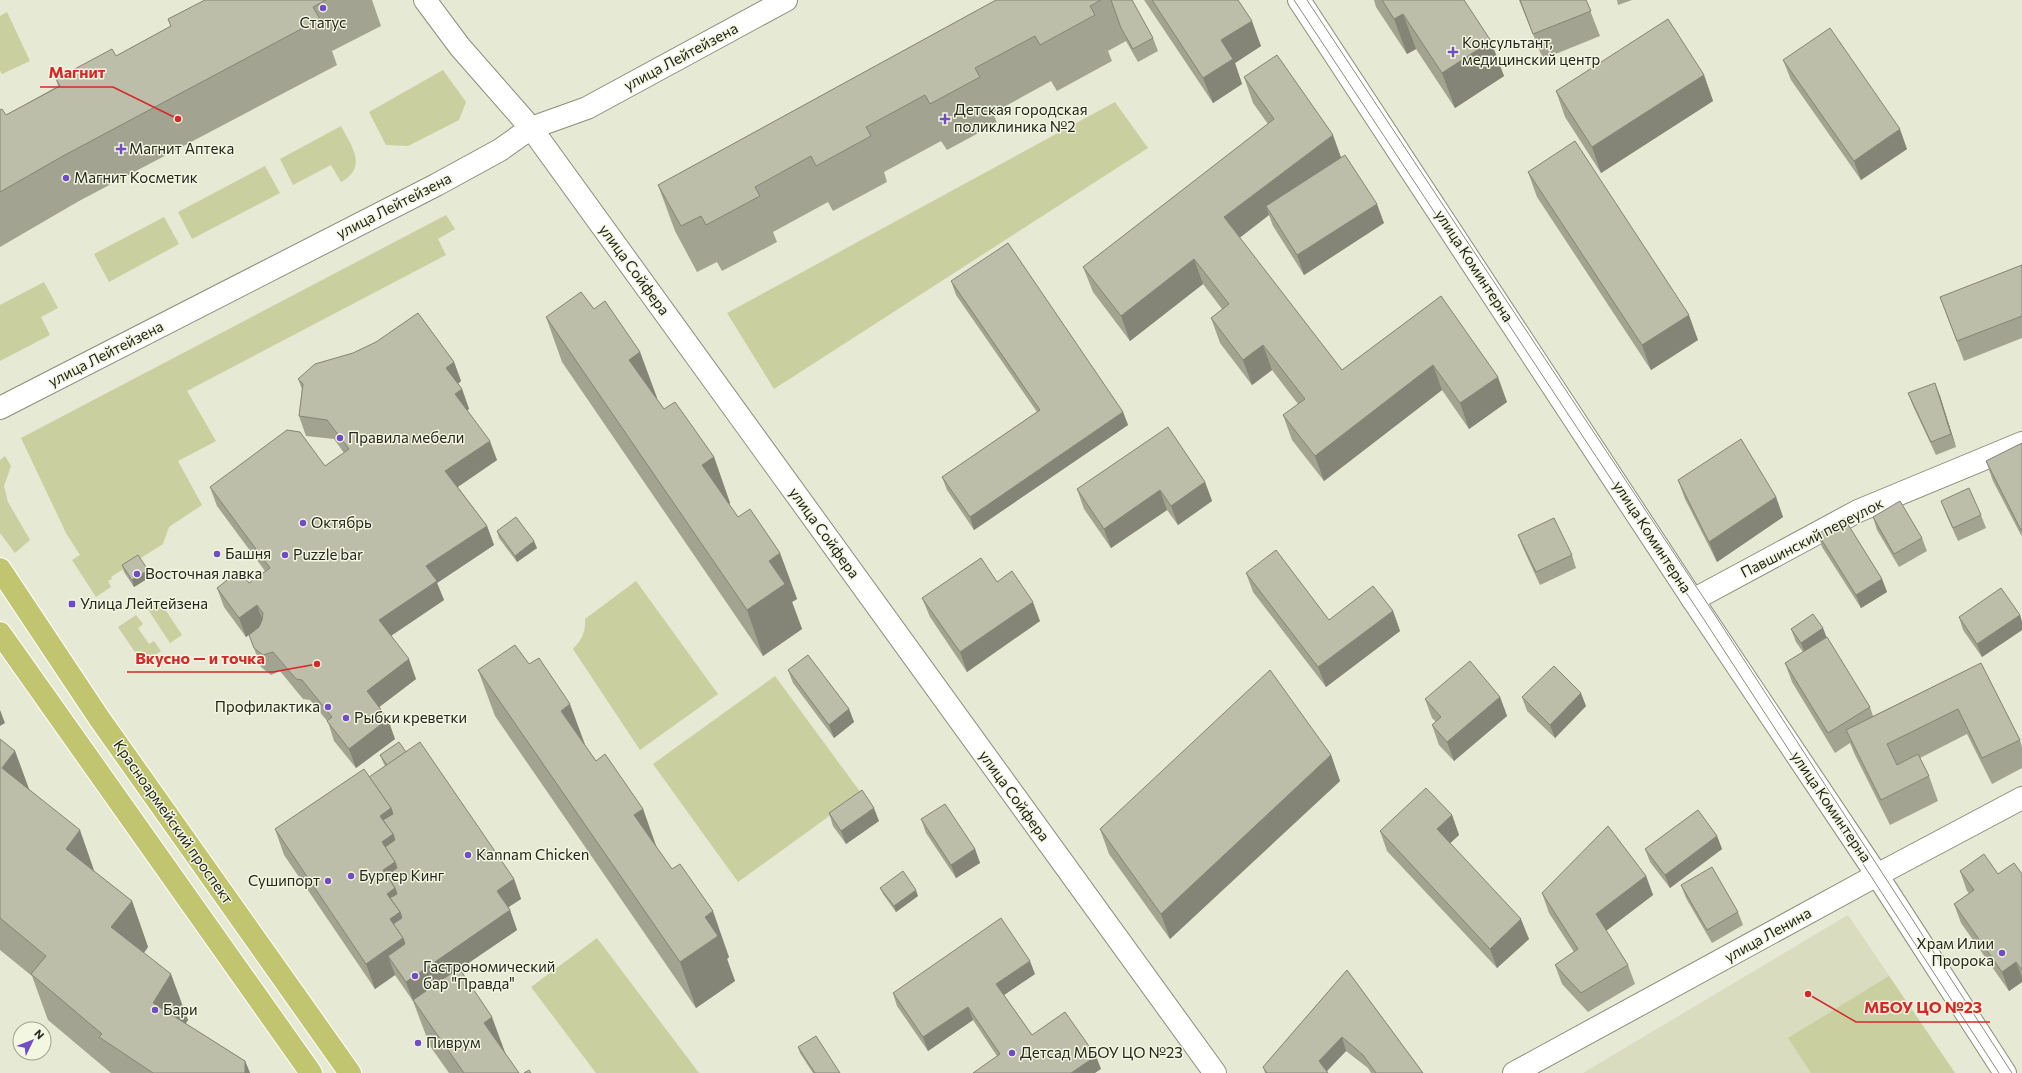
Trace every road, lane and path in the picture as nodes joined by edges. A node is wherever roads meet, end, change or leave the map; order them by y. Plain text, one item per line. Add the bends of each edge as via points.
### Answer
1 (425, 0) edge
2 (786, 0) edge
3 (1299, 0) edge
4 (531, 128) junction
5 (0, 408) edge
6 (2022, 443) edge
7 (0, 569) edge
8 (1693, 600) junction
9 (0, 634) edge
10 (2022, 798) edge
11 (1877, 875) junction
12 (311, 1073) edge
13 (350, 1073) edge
14 (1215, 1073) edge
15 (1514, 1073) edge
16 (2005, 1073) edge

1 - 4 street, улица Сойфера via 460,47
2 - 4 street, улица Лейтейзена via 587,108
3 - 8 street, улица Коминтерна
4 - 5 street, улица Лейтейзена via 500,150 436,185
4 - 14 street, улица Сойфера
6 - 8 street, Павшинский переулок via 1858,511
7 - 13 main road, Красноармейский проспект via 100,718
8 - 11 street, улица Коминтерна
9 - 12 main road
10 - 11 street, улица Ленина
11 - 15 street, улица Ленина
11 - 16 street, улица Коминтерна

